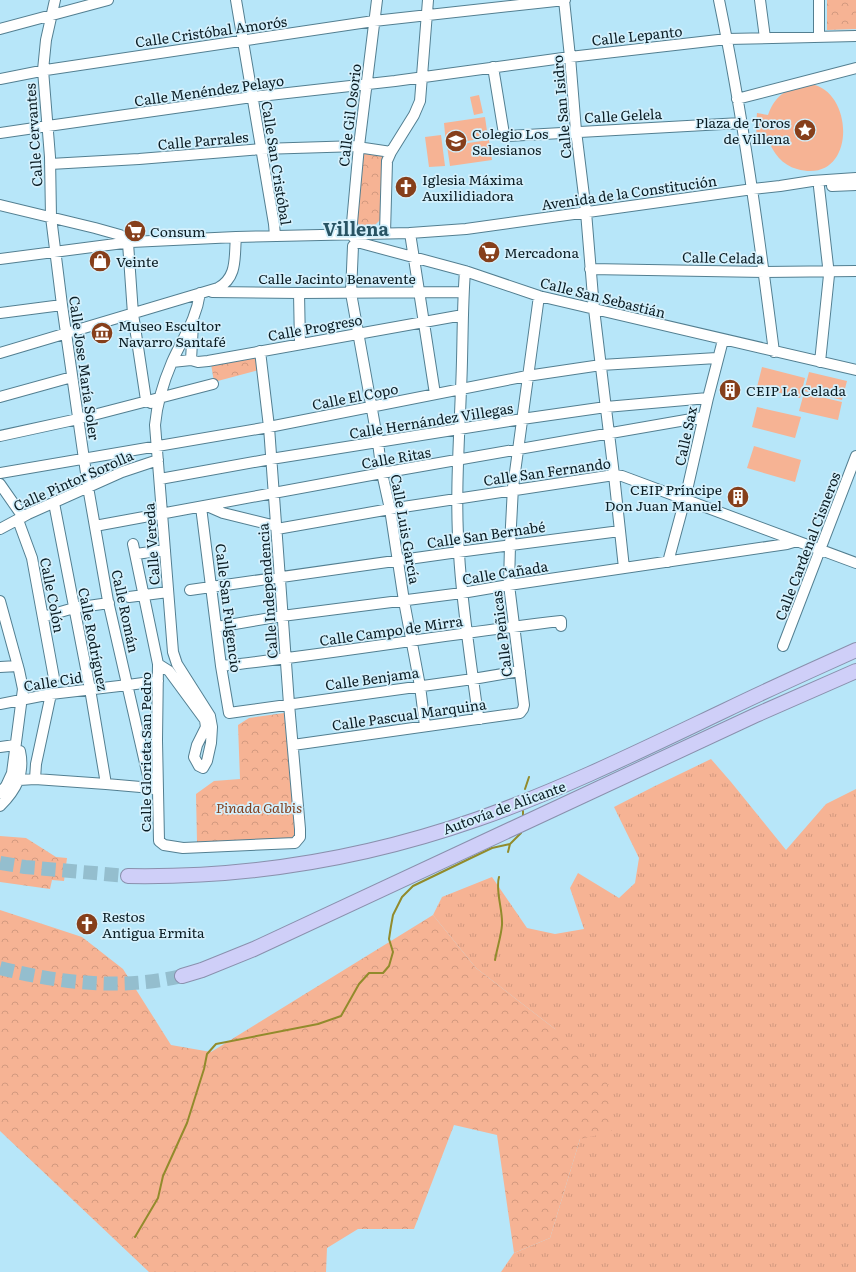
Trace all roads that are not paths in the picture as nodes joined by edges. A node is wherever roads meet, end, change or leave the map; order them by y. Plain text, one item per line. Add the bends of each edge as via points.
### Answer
1 (55, 0) edge
2 (108, 0) edge
3 (236, 0) edge
4 (377, 0) edge
5 (428, 0) edge
6 (564, 0) edge
7 (719, 0) edge
8 (760, 0) edge
9 (819, 0) edge
10 (427, 15) junction
11 (51, 16) junction
12 (374, 21) junction
13 (0, 29) edge
14 (819, 36) junction
15 (856, 36) edge
16 (765, 38) junction
17 (727, 39) junction
18 (242, 40) junction
19 (570, 57) junction
20 (493, 67) junction
21 (856, 68) edge
22 (43, 70) junction
23 (422, 78) junction
24 (0, 79) edge
25 (367, 84) junction
26 (252, 97) junction
27 (737, 99) junction
28 (741, 123) junction
29 (48, 126) junction
30 (576, 131) junction
31 (0, 134) edge
32 (359, 146) junction
33 (261, 149) junction
34 (391, 152) junction
35 (50, 164) junction
36 (856, 178) edge
37 (780, 186) junction
38 (856, 186) edge
39 (819, 187) junction
40 (753, 189) junction
41 (0, 205) edge
42 (586, 212) junction
43 (51, 217) junction
44 (385, 233) junction
45 (410, 233) junction
46 (275, 236) junction
47 (236, 237) junction
48 (354, 238) junction
49 (130, 243) junction
50 (56, 252) junction
51 (413, 256) junction
52 (0, 259) edge
53 (590, 269) junction
54 (856, 270) edge
55 (465, 271) junction
56 (828, 271) junction
57 (764, 272) junction
58 (210, 292) junction
59 (419, 292) junction
60 (463, 292) junction
61 (200, 293) junction
62 (299, 293) junction
63 (351, 293) junction
64 (539, 296) junction
65 (62, 305) junction
66 (594, 309) junction
67 (0, 313) edge
68 (133, 314) junction
69 (463, 315) junction
70 (194, 320) junction
71 (424, 322) junction
72 (66, 333) junction
73 (358, 333) junction
74 (723, 340) junction
75 (300, 344) junction
76 (260, 351) junction
77 (0, 352) edge
78 (774, 352) junction
79 (717, 358) junction
80 (191, 360) junction
81 (172, 362) junction
82 (820, 362) junction
83 (601, 366) junction
84 (856, 370) edge
85 (527, 376) junction
86 (72, 377) junction
87 (213, 384) dead end
88 (462, 389) junction
89 (435, 394) junction
90 (0, 397) edge
91 (159, 397) junction
92 (708, 398) junction
93 (146, 400) junction
94 (372, 407) junction
95 (606, 407) junction
96 (703, 418) junction
97 (78, 419) junction
98 (522, 419) junction
99 (156, 425) junction
100 (269, 427) junction
101 (459, 429) junction
102 (609, 434) junction
103 (0, 436) edge
104 (378, 443) junction
105 (157, 445) junction
106 (518, 449) junction
107 (856, 457) edge
108 (84, 459) junction
109 (158, 460) junction
110 (271, 460) junction
111 (458, 460) junction
112 (0, 473) edge
113 (382, 473) junction
114 (614, 475) junction
115 (160, 479) junction
116 (0, 484) edge
117 (88, 488) junction
118 (513, 490) junction
119 (274, 493) junction
120 (458, 498) junction
121 (685, 499) junction
122 (54, 503) junction
123 (204, 507) junction
124 (390, 509) junction
125 (163, 513) junction
126 (21, 518) junction
127 (95, 526) junction
128 (276, 528) junction
129 (0, 529) edge
130 (620, 531) junction
131 (797, 541) junction
132 (510, 545) junction
133 (820, 549) junction
134 (165, 550) junction
135 (458, 552) junction
136 (398, 561) junction
137 (668, 562) junction
138 (856, 563) edge
139 (624, 568) junction
140 (280, 577) junction
141 (509, 585) junction
142 (212, 586) junction
143 (190, 590) dead end
144 (168, 592) junction
145 (462, 593) junction
146 (144, 595) junction
147 (129, 597) dead end
148 (0, 601) edge
149 (404, 601) junction
150 (109, 603) junction
151 (74, 608) junction
152 (43, 616) junction
153 (282, 616) junction
154 (514, 626) junction
155 (561, 626) dead end
156 (217, 627) junction
157 (467, 634) junction
158 (412, 642) junction
159 (783, 646) dead end
160 (856, 650) edge
161 (286, 659) junction
162 (175, 660) junction
163 (158, 664) junction
164 (18, 666) junction
165 (221, 666) junction
166 (0, 668) edge
167 (520, 671) junction
168 (856, 671) edge
169 (54, 678) dead end
170 (473, 679) junction
171 (158, 681) junction
172 (128, 685) junction
173 (420, 686) junction
174 (90, 690) junction
175 (51, 694) junction
176 (22, 700) junction
177 (0, 704) edge
178 (289, 704) junction
179 (524, 705) joint
180 (229, 713) joint
181 (480, 719) junction
182 (425, 726) junction
183 (140, 740) junction
184 (157, 740) junction
185 (15, 745) junction
186 (293, 745) junction
187 (0, 747) edge
188 (35, 779) junction
189 (19, 780) junction
190 (106, 782) junction
191 (155, 790) junction
192 (0, 793) edge
193 (0, 806) edge
194 (159, 841) joint
195 (128, 876) tunnel mouth
196 (182, 976) tunnel mouth

1 - 11 street, Calle Cervantes
2 - 11 street
3 - 18 street, Calle San Cristóbal
4 - 12 street, Calle Gil Osorio
5 - 10 street
6 - 10 street, Calle Cristóbal Amorós
6 - 19 street, Calle San Isidro
7 - 17 street
8 - 16 street
9 - 14 street
10 - 12 street, Calle Cristóbal Amorós
10 - 23 street
11 - 13 street
11 - 22 street, Calle Cervantes
12 - 18 street, Calle Cristóbal Amorós
12 - 25 street, Calle Gil Osorio
14 - 15 street, Calle Lepanto
14 - 16 street, Calle Lepanto
16 - 17 street, Calle Lepanto
17 - 19 street, Calle Lepanto
17 - 27 street
18 - 22 street, Calle Cristóbal Amorós
18 - 26 street, Calle San Cristóbal
19 - 20 street, Calle Lepanto
19 - 30 street, Calle San Isidro
20 - 23 street, Calle Lepanto
20 - 30 street, Calle Gelela via 506,136
21 - 27 street
22 - 24 street, Calle Cristóbal Amorós
22 - 29 street, Calle Cervantes
23 - 25 street, Calle Menéndez Pelayo
23 - 34 street via 416,110
25 - 26 street, Calle Menéndez Pelayo
25 - 32 street, Calle Gil Osorio
26 - 29 street, Calle Menéndez Pelayo
26 - 33 street, Calle San Cristóbal
27 - 28 street
28 - 30 street, Calle Gelela
28 - 40 street
29 - 31 street, Calle Menéndez Pelayo
29 - 35 street, Calle Cervantes
30 - 42 street, Calle San Isidro
32 - 33 street, Calle Parrales
32 - 34 street, Calle Parrales
32 - 48 street, Calle Gil Osorio
33 - 35 street, Calle Parrales
33 - 46 street, Calle San Cristóbal
34 - 44 street via 387,161
35 - 43 street, Calle Cervantes
36 - 37 street, Avenida de la Constitución
37 - 39 street
37 - 40 street, Avenida de la Constitución
38 - 39 street
39 - 56 street
40 - 42 street, Avenida de la Constitución
40 - 57 street
41 - 43 street
42 - 45 street, Avenida de la Constitución via 466,229
42 - 53 street, Calle San Isidro
43 - 49 street via 120,235
43 - 50 street, Calle Cervantes
44 - 45 street, Avenida de la Constitución
44 - 48 street, Avenida de la Constitución
45 - 51 street
46 - 47 street, Avenida de la Constitución
46 - 48 street, Avenida de la Constitución
47 - 49 street, Avenida de la Constitución
47 - 58 street via 232,275 225,284
48 - 51 street, Calle San Sebastián
48 - 63 street, Calle Luis García
49 - 50 street, Avenida de la Constitución
49 - 68 street, Calle Vereda
50 - 52 street, Avenida de la Constitución
50 - 65 street, Calle Jose María Soler
51 - 55 street, Calle San Sebastián
51 - 59 street
53 - 57 street, Calle Celada
53 - 66 street, Calle San Isidro
54 - 56 street, Calle Celada
55 - 60 street
55 - 64 street, Calle San Sebastián
56 - 57 street, Calle Celada
56 - 82 street
57 - 78 street
58 - 61 street, Calle Jacinto Benavente
58 - 62 street, Calle Jacinto Benavente
59 - 60 street, Calle Jacinto Benavente
59 - 63 street, Calle Jacinto Benavente
59 - 71 street
60 - 69 street
61 - 68 street, Calle Jacinto Benavente
61 - 70 street
62 - 63 street, Calle Jacinto Benavente
62 - 75 street
63 - 73 street, Calle Luis García
64 - 66 street, Calle San Sebastián
64 - 85 street, Calle Peñicas
65 - 67 street
65 - 72 street, Calle Jose María Soler
66 - 74 street, Calle San Sebastián
66 - 83 street, Calle San Isidro
68 - 72 street, Calle Jacinto Benavente
68 - 93 street, Calle Vereda
69 - 71 street, Calle Progreso
69 - 88 street
70 - 80 street
70 - 81 street, Calle Vereda
71 - 73 street, Calle Progreso
71 - 89 street
72 - 77 street, Calle Jacinto Benavente
72 - 86 street, Calle Jose María Soler
73 - 75 street, Calle Progreso
73 - 94 street, Calle Luis García
74 - 78 street, Calle San Sebastián
74 - 79 street, Calle Sax
75 - 76 street, Calle Progreso
76 - 80 street, Calle Progreso via 208,361
76 - 100 street, Calle Independencia
78 - 82 street, Calle San Sebastián
79 - 83 street, Calle El Copo
79 - 92 street, Calle Sax
80 - 81 street, Calle Progreso
81 - 91 street, Calle Vereda
82 - 84 street, Calle San Sebastián
83 - 85 street, Calle El Copo
83 - 95 street, Calle San Isidro
85 - 88 street, Calle El Copo
85 - 98 street, Calle Peñicas
86 - 90 street
86 - 97 street, Calle Jose María Soler
87 - 91 street
88 - 89 street, Calle El Copo
88 - 101 street
89 - 94 street, Calle El Copo
91 - 93 street
91 - 99 street, Calle Vereda
92 - 95 street, Calle Hernández Villegas
92 - 96 street, Calle Sax
93 - 97 street
93 - 99 street, Calle Vereda via 152,405
94 - 100 street, Calle El Copo
94 - 104 street, Calle Luis García
95 - 98 street, Calle Hernández Villegas
95 - 102 street, Calle San Isidro
96 - 102 street, Calle Ritas
96 - 121 street, Calle Sax
97 - 103 street
97 - 108 street, Calle Jose María Soler
98 - 101 street, Calle Hernández Villegas
98 - 106 street, Calle Peñicas
99 - 105 street, Calle Vereda
100 - 105 street, Calle El Copo
100 - 110 street, Calle Independencia
101 - 104 street, Calle Hernández Villegas
101 - 111 street
102 - 106 street, Calle Ritas
102 - 114 street, Calle San Isidro
104 - 110 street, Calle Hernández Villegas
104 - 113 street, Calle Luis García
105 - 108 street, Calle El Copo
105 - 109 street, Calle Vereda
106 - 111 street, Calle Ritas
106 - 118 street, Calle Peñicas
107 - 133 street, Calle Cardenal Cisneros
108 - 112 street, Calle El Copo
108 - 117 street, Calle Jose María Soler
109 - 115 street, Calle Vereda
109 - 117 street, Calle Pintor Sorolla via 122,472
110 - 115 street, Calle Hernández Villegas
110 - 119 street, Calle Independencia
111 - 113 street, Calle Ritas
111 - 120 street
113 - 119 street, Calle Ritas
113 - 124 street, Calle Luis García
114 - 118 street, Calle San Fernando
114 - 121 street, Calle San Fernando
114 - 130 street, Calle San Isidro
115 - 125 street, Calle Vereda
116 - 126 street, Calle Colón
117 - 122 street, Calle Pintor Sorolla
117 - 127 street, Calle Román
118 - 120 street, Calle San Fernando
118 - 132 street, Calle Peñicas
119 - 123 street, Calle Ritas
119 - 128 street, Calle Independencia
120 - 124 street, Calle San Fernando
120 - 135 street
121 - 131 street, Calle San Fernando
121 - 137 street, Calle Sax
122 - 126 street, Calle Pintor Sorolla
122 - 151 street, Calle Rodríguez
123 - 125 street, Calle Ritas
123 - 128 street, Calle San Fernando
123 - 142 street, Calle San Fulgencio
124 - 128 street, Calle San Fernando
124 - 136 street, Calle Luis García
125 - 127 street, Calle Ritas
125 - 134 street, Calle Vereda
126 - 129 street, Calle Pintor Sorolla
126 - 152 street, Calle Colón
127 - 150 street, Calle Román
128 - 140 street, Calle Independencia
130 - 132 street, Calle San Bernabé
130 - 139 street, Calle San Isidro
131 - 133 street, Calle San Fernando
131 - 137 street, Calle Cañada
132 - 135 street, Calle San Bernabé
132 - 141 street, Calle Peñicas
133 - 138 street, Calle San Fernando
133 - 159 street, Calle Cardenal Cisneros
134 - 144 street, Calle Vereda
134 - 146 street, Calle Glorieta San Pedro via 134,549
135 - 136 street, Calle San Bernabé
135 - 145 street
136 - 140 street, Calle San Bernabé
136 - 149 street, Calle Luis García
137 - 139 street, Calle Cañada
139 - 141 street, Calle Cañada
140 - 142 street, Calle San Bernabé
140 - 153 street, Calle Independencia
141 - 145 street, Calle Cañada
141 - 154 street, Calle Peñicas
142 - 143 street, Calle San Bernabé
142 - 156 street, Calle San Fulgencio
144 - 146 street
144 - 162 street, Calle Vereda
145 - 149 street, Calle Cañada
145 - 157 street
146 - 147 street
146 - 163 street, Calle Glorieta San Pedro
148 - 164 street
149 - 153 street, Calle Cañada
149 - 158 street, Calle Luis García
150 - 151 street
150 - 172 street, Calle Román
151 - 152 street
151 - 174 street, Calle Rodríguez
152 - 169 street, Calle Colón
153 - 156 street, Calle Cañada
153 - 161 street, Calle Independencia
154 - 155 street, Calle Campo de Mirra via 561,622
154 - 157 street, Calle Campo de Mirra
154 - 167 street, Calle Peñicas
156 - 165 street, Calle San Fulgencio
157 - 158 street, Calle Campo de Mirra
157 - 170 street
158 - 161 street, Calle Campo de Mirra
158 - 173 street, Calle Luis García
160 - 195 highway, Autovía de Alicante via 539,796 477,819 372,850 286,867 205,875
161 - 165 street, Calle Campo de Mirra
161 - 178 street, Calle Independencia
162 - 163 street
162 - 163 street via 207,718 168,671
163 - 171 street, Calle Glorieta San Pedro
164 - 166 street
164 - 176 street via 23,689
165 - 180 street, Calle San Fulgencio
167 - 170 street, Calle Benjama
167 - 179 street, Calle Peñicas
168 - 196 highway, Autovía de Alicante via 254,949
170 - 173 street, Calle Benjama
170 - 181 street
171 - 172 street, Calle Cid
171 - 184 street, Calle Glorieta San Pedro
172 - 174 street, Calle Cid
172 - 183 street, Calle Román
173 - 178 street, Calle Benjama
173 - 182 street, Calle Luis García
174 - 175 street, Calle Cid
174 - 190 street, Calle Rodríguez
175 - 176 street, Calle Cid
175 - 188 street
176 - 177 street, Calle Cid
176 - 185 street
178 - 180 street, Calle Benjama
178 - 186 street, Calle Independencia
179 - 181 street, Calle Pascual Marquina via 520,713
181 - 182 street, Calle Pascual Marquina
182 - 186 street, Calle Pascual Marquina
183 - 184 street
183 - 191 street, Calle Román
184 - 191 street, Calle Glorieta San Pedro
185 - 187 street
185 - 189 street via 21,757
185 - 192 street via 12,773
186 - 194 street, Calle Independencia via 300,829 300,837 295,843 183,848 164,845
188 - 189 street
188 - 190 street
189 - 193 street via 12,794
190 - 191 street
191 - 194 street, Calle Glorieta San Pedro

